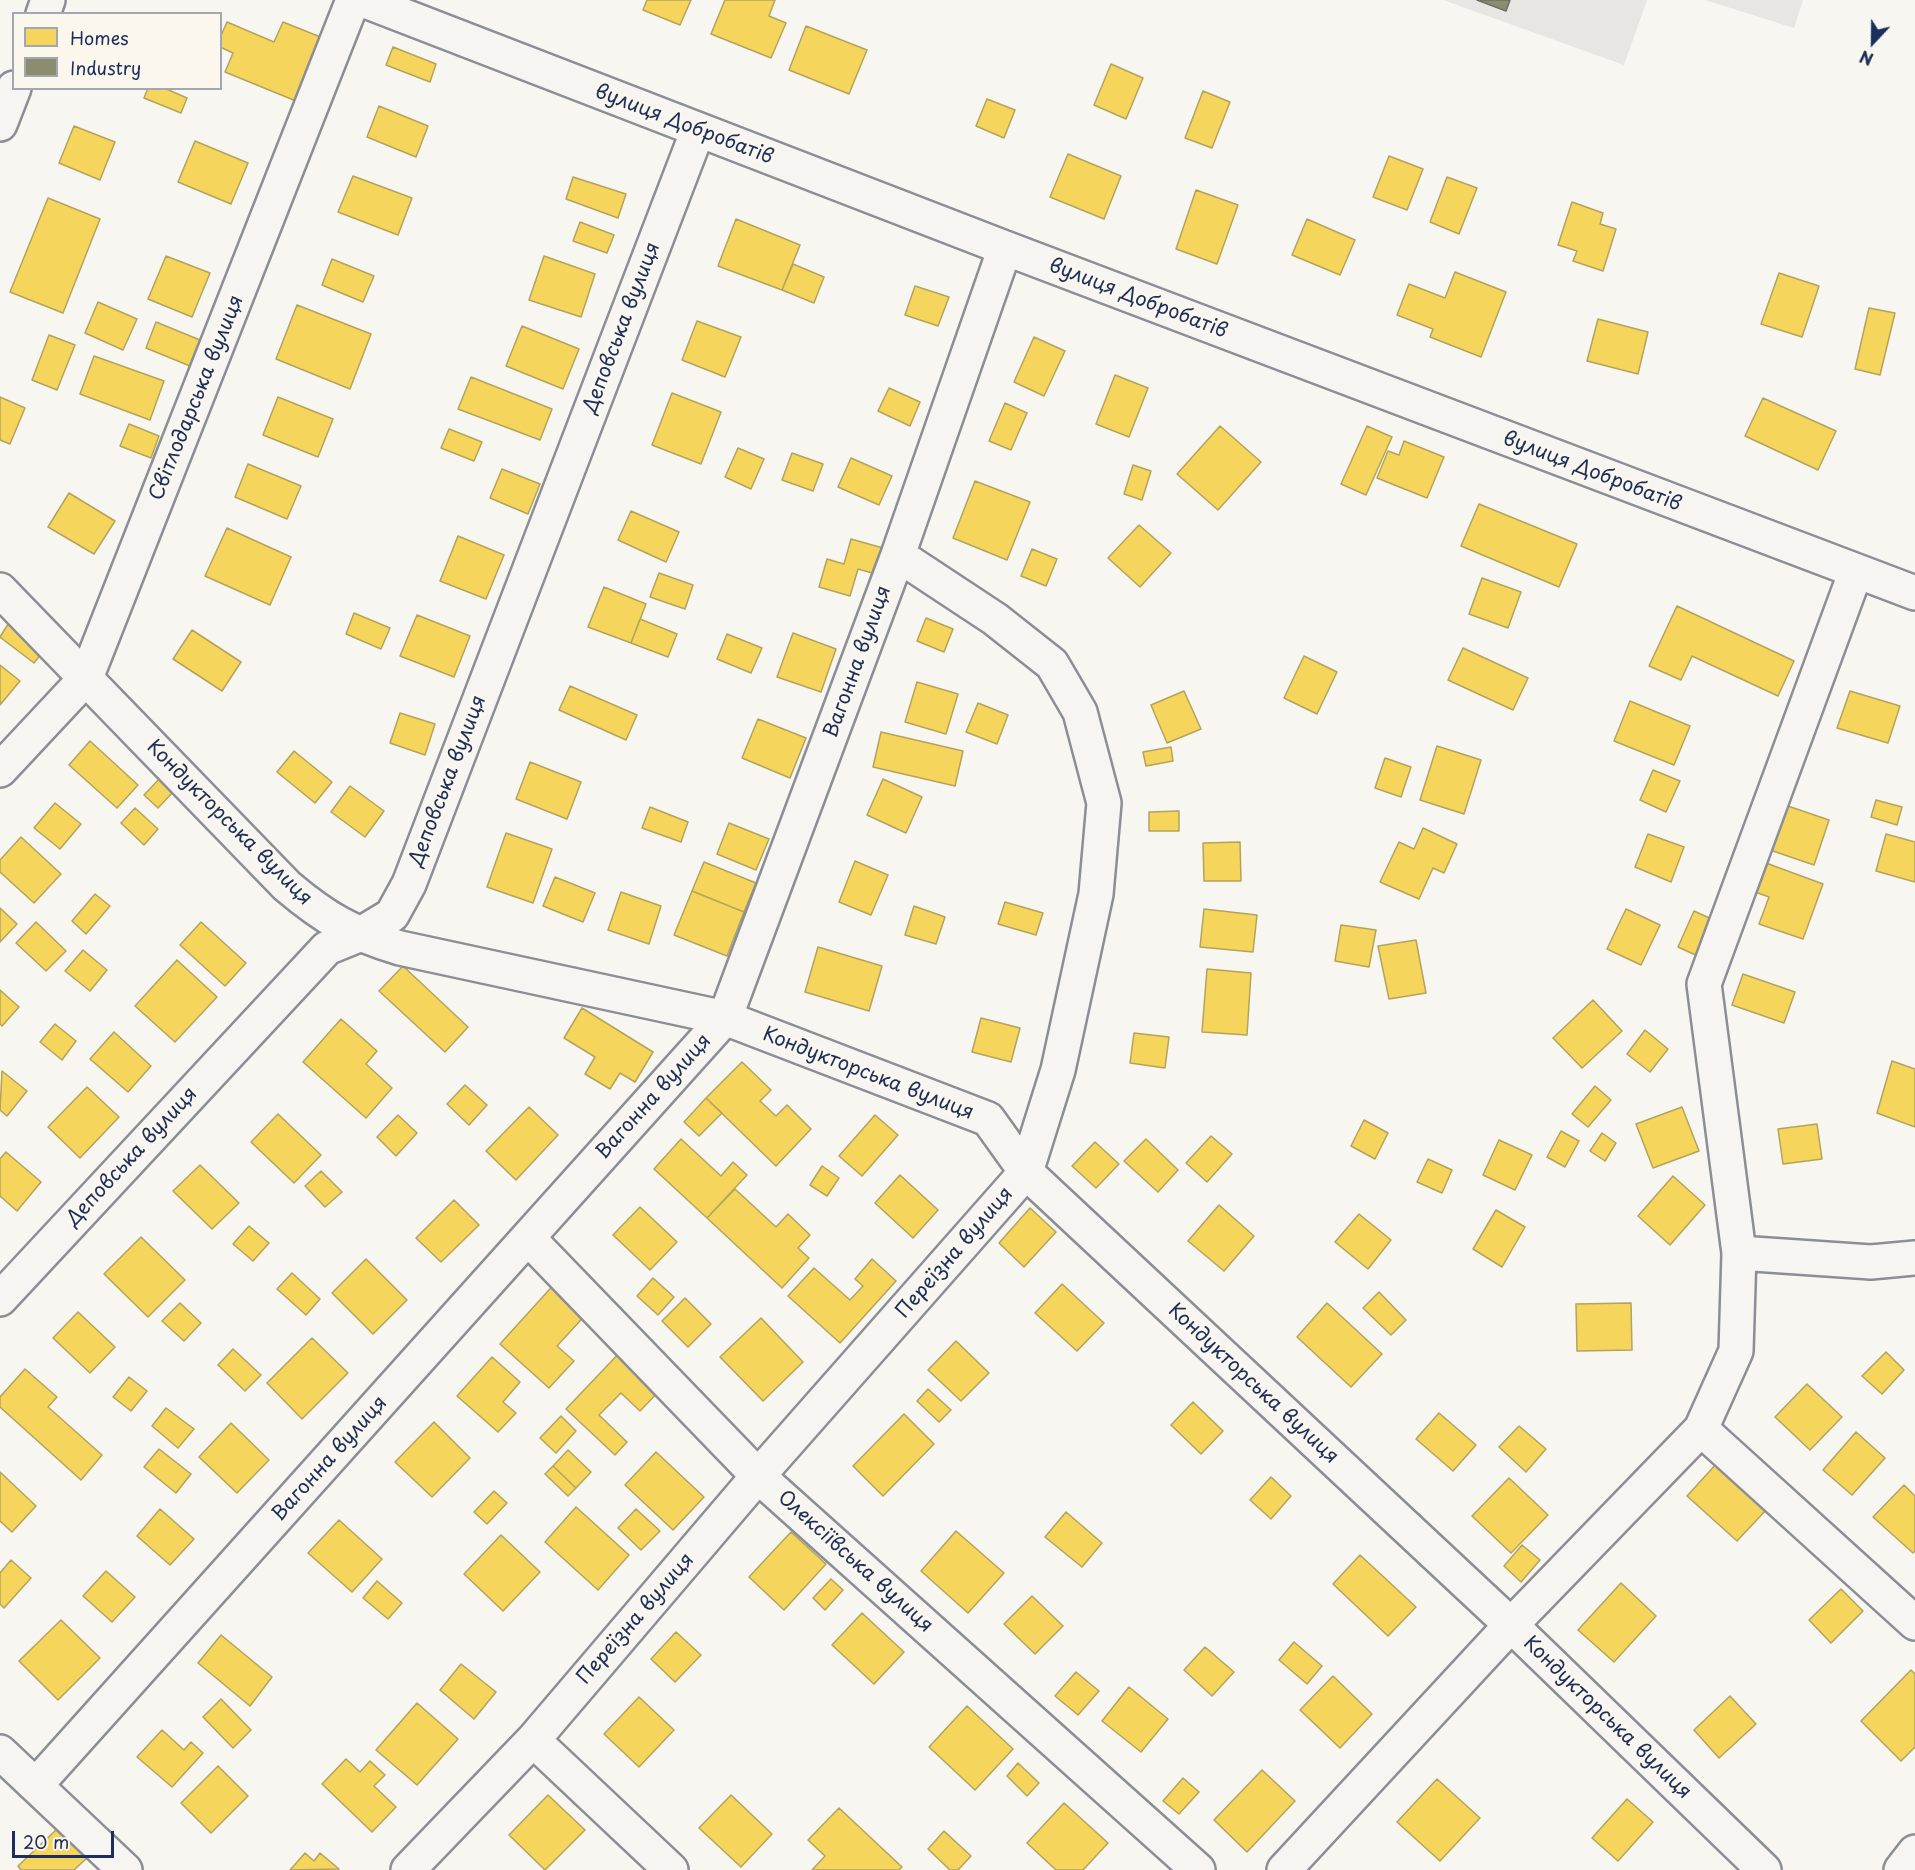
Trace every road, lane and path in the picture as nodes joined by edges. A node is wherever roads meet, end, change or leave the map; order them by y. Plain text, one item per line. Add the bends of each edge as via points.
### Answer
1 (353, 0) edge
2 (363, 0) edge
3 (13, 90) edge
4 (0, 124) edge
5 (698, 130) junction
6 (1005, 248) junction
7 (898, 555) junction
8 (1856, 571) junction
9 (0, 591) edge
10 (1915, 593) edge
11 (86, 678) junction
12 (0, 770) edge
13 (359, 935) junction
14 (724, 1018) junction
15 (1026, 1172) junction
16 (528, 1238) junction
17 (1739, 1253) junction
18 (1915, 1258) edge
19 (0, 1299) edge
20 (1701, 1429) junction
21 (758, 1476) junction
22 (1915, 1623) edge
23 (1511, 1625) junction
24 (533, 1740) junction
25 (0, 1752) edge
26 (36, 1785) junction
27 (1915, 1852) edge
28 (125, 1870) edge
29 (408, 1870) edge
30 (671, 1870) edge
31 (1198, 1870) edge
32 (1284, 1870) edge
33 (1764, 1870) edge
34 (1901, 1870) edge

1 - 11 street, Світлодарська вулиця
2 - 5 street, вулиця Добробатів
3 - 4 street
5 - 6 street, вулиця Добробатів
5 - 13 street, Деповська вулиця via 409,884 392,915
6 - 7 street, Вагонна вулиця
6 - 8 street, вулиця Добробатів
7 - 14 street, Вагонна вулиця
7 - 15 street, Переїзна вулиця via 1052,664 1080,712 1104,803 1094,905 1058,1070
8 - 10 street, вулиця Добробатів
8 - 17 street via 1704,984
9 - 11 street, Кондукторська вулиця
11 - 12 street, Світлодарська вулиця
11 - 13 street, Кондукторська вулиця via 287,886 320,914
13 - 14 street, Кондукторська вулиця via 400,948
13 - 19 street, Деповська вулиця via 327,948 301,974
14 - 15 street, Кондукторська вулиця via 988,1119
14 - 16 street, Вагонна вулиця
15 - 21 street, Переїзна вулиця
15 - 23 street, Кондукторська вулиця
16 - 21 street, Олексіївська вулиця
16 - 26 street, Вагонна вулиця
17 - 18 street via 1871,1262
17 - 20 street via 1736,1351
20 - 22 street
20 - 23 street
21 - 24 street, Переїзна вулиця
21 - 31 street, Олексіївська вулиця
23 - 32 street
23 - 33 street, Кондукторська вулиця
24 - 29 street, Переїзна вулиця
24 - 30 street
25 - 26 street
26 - 28 street
27 - 34 street

